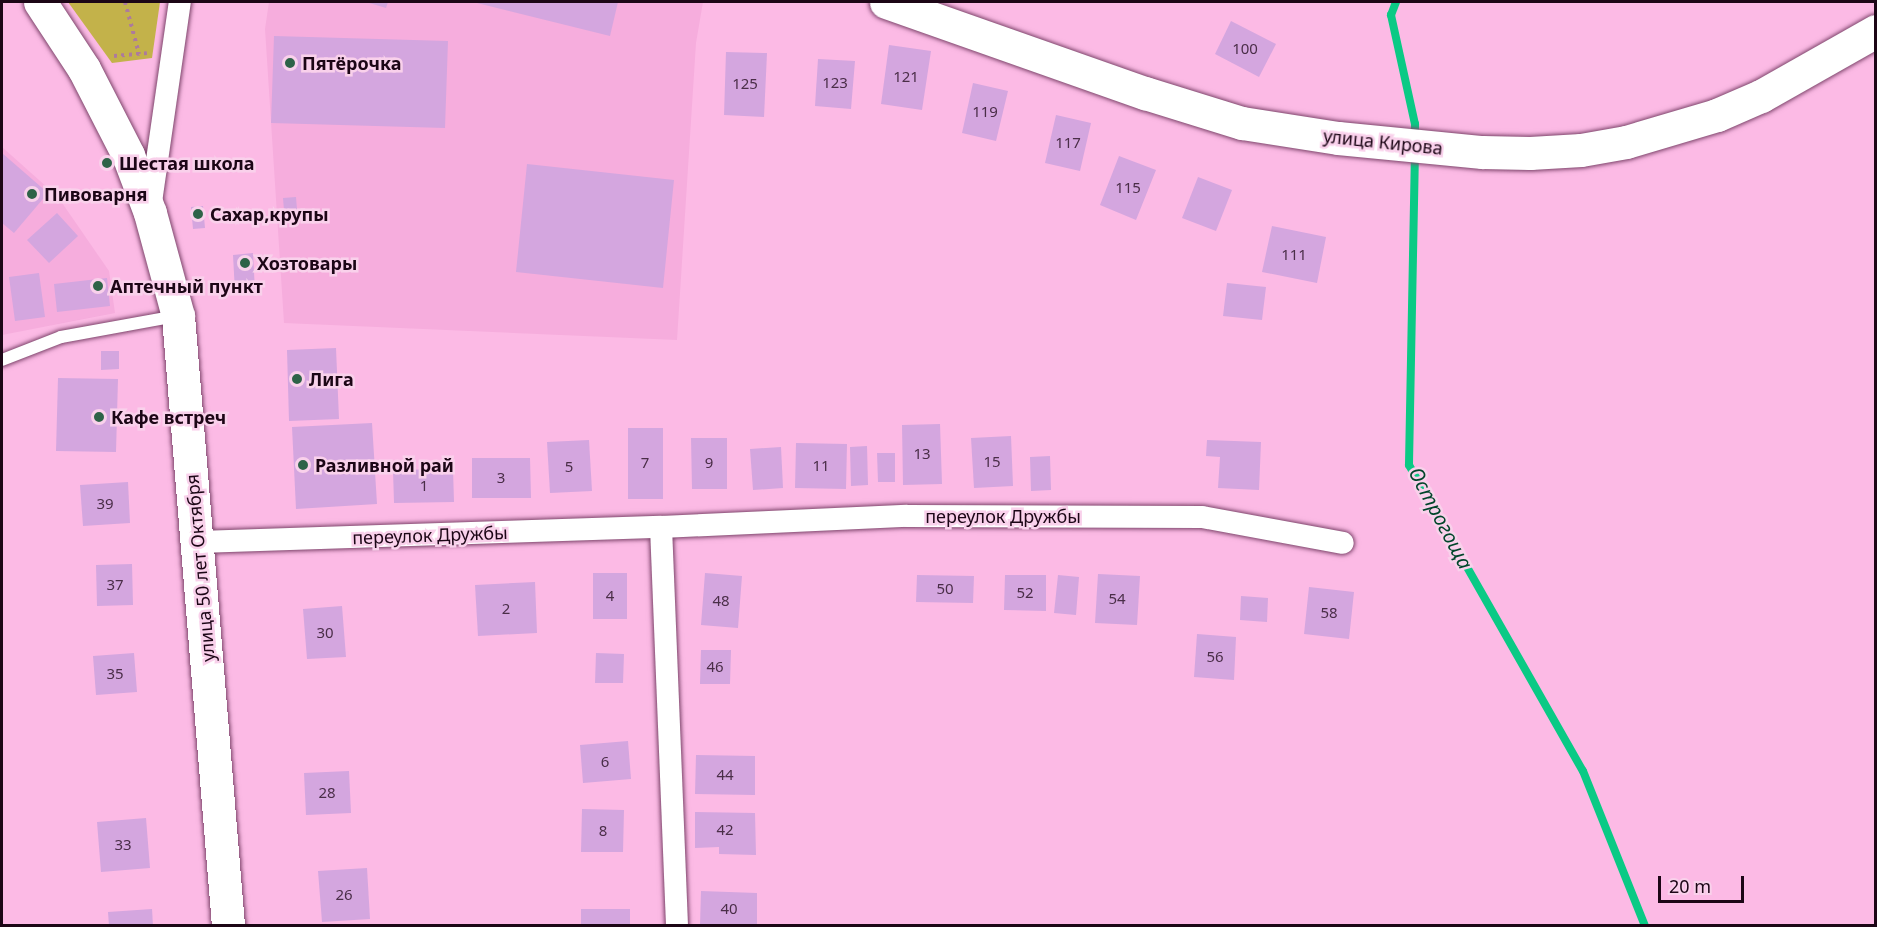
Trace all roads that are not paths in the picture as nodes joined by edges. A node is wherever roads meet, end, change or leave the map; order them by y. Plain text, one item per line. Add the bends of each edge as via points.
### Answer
1 (40, 2) edge
2 (180, 2) edge
3 (886, 2) edge
4 (1875, 31) edge
5 (150, 213) junction
6 (178, 316) junction
7 (2, 360) edge
8 (661, 527) junction
9 (199, 542) junction
10 (1343, 543) dead end
11 (228, 926) edge
12 (677, 926) edge

1 - 5 main road, улица 50 лет Октября via 89,79 128,155
2 - 5 street, улица 50 лет Октября
3 - 4 main road, улица Кирова via 1242,123 1338,138 1482,152 1581,150 1674,130 1761,96
5 - 6 main road, улица 50 лет Октября
6 - 7 lane via 61,337
6 - 9 main road, улица 50 лет Октября
8 - 9 street, переулок Дружбы
8 - 10 street, переулок Дружбы via 907,516 1202,517
8 - 12 street
9 - 11 main road, улица 50 лет Октября

